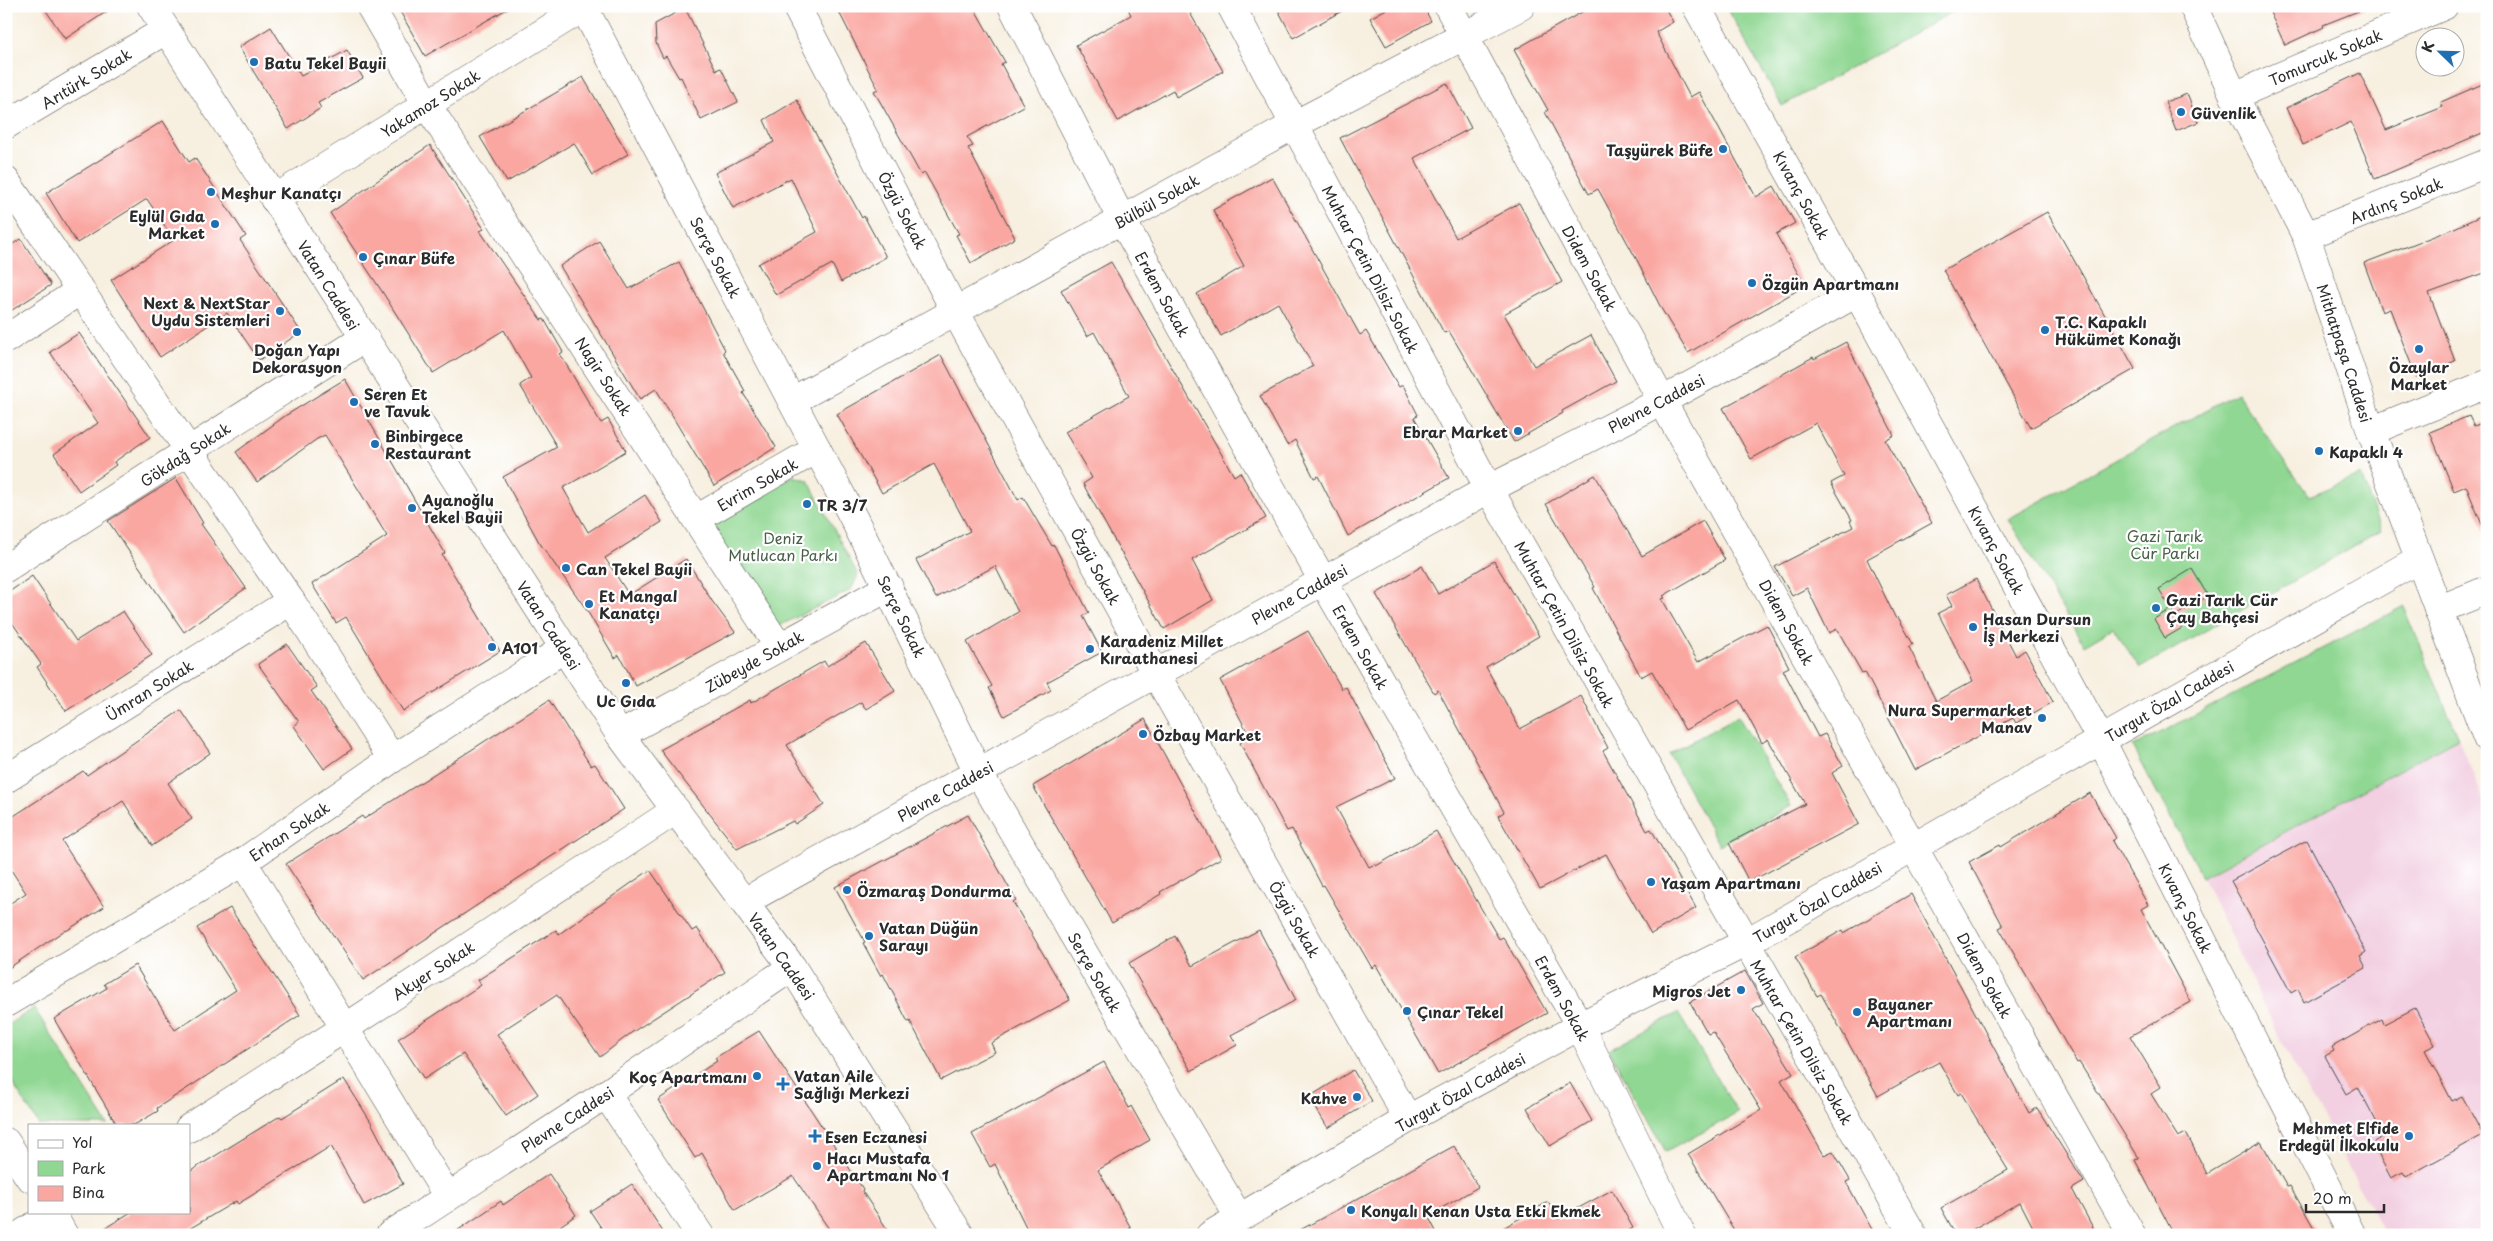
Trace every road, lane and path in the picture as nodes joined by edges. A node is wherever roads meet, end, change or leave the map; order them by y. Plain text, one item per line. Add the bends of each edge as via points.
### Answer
1 (150, 6) edge
2 (370, 6) edge
3 (796, 6) edge
4 (1012, 6) edge
5 (1231, 6) edge
6 (1448, 6) edge
7 (1522, 6) edge
8 (1696, 6) edge
9 (2193, 6) edge
10 (2444, 6) edge
11 (584, 7) edge
12 (166, 30) junction
13 (1464, 37) junction
14 (2234, 96) junction
15 (427, 105) junction
16 (6, 125) edge
17 (1294, 125) junction
18 (2487, 163) edge
19 (6, 181) edge
20 (274, 199) junction
21 (1122, 220) junction
22 (2306, 236) junction
23 (82, 290) junction
24 (1857, 293) junction
25 (955, 311) junction
26 (6, 339) edge
27 (363, 340) junction
28 (2487, 384) edge
29 (792, 401) junction
30 (1662, 401) junction
31 (2371, 432) junction
32 (817, 449) junction
33 (188, 451) junction
34 (1489, 489) junction
35 (696, 519) junction
36 (2419, 558) junction
37 (6, 568) edge
38 (1323, 581) junction
39 (889, 587) junction
40 (2487, 590) edge
41 (291, 601) junction
42 (2438, 610) junction
43 (779, 647) junction
44 (565, 648) junction
45 (1156, 674) junction
46 (620, 735) junction
47 (2487, 738) edge
48 (2101, 740) junction
49 (392, 759) junction
50 (978, 772) junction
51 (6, 779) edge
52 (676, 810) junction
53 (1913, 847) junction
54 (243, 862) junction
55 (744, 902) junction
56 (1745, 943) junction
57 (792, 967) junction
58 (6, 1003) edge
59 (1580, 1026) junction
60 (345, 1028) junction
61 (606, 1094) junction
62 (1408, 1119) junction
63 (190, 1127) edge
64 (6, 1142) edge
65 (28, 1175) edge
66 (448, 1198) junction
67 (1238, 1216) junction
68 (56, 1218) edge
69 (20, 1235) edge
70 (390, 1235) edge
71 (700, 1235) edge
72 (960, 1235) edge
73 (1210, 1235) edge
74 (1682, 1235) edge
75 (1913, 1235) edge
76 (2132, 1235) edge
77 (2352, 1235) edge

1 - 12 street, Vatan Caddesi
2 - 15 street, Nagir Sokak
3 - 25 street, Özgü Sokak
4 - 21 street, Erdem Sokak
5 - 17 street, Muhtar Çetin Dilsiz Sokak
6 - 13 street, Didem Sokak
7 - 13 street, Bülbül Sokak
8 - 24 street, Kıvanç Sokak
9 - 14 street, Mithatpaşa Caddesi
10 - 14 street, Tomurcuk Sokak
11 - 15 street, Yakamoz Sokak
11 - 29 street, Serçe Sokak
12 - 16 street, Arıtürk Sokak
12 - 20 street, Vatan Caddesi
13 - 17 street, Bülbül Sokak
13 - 30 street, Didem Sokak
14 - 22 street, Mithatpaşa Caddesi
15 - 20 street, Yakamoz Sokak
15 - 35 street, Nagir Sokak
17 - 21 street, Bülbül Sokak
17 - 34 street, Muhtar Çetin Dilsiz Sokak
18 - 22 street, Ardınç Sokak
19 - 23 street
20 - 27 street, Vatan Caddesi
21 - 25 street, Bülbül Sokak
21 - 38 street, Erdem Sokak
22 - 31 street, Mithatpaşa Caddesi
23 - 26 street
23 - 33 street
24 - 30 street, Plevne Caddesi
24 - 48 street, Kıvanç Sokak
25 - 29 street, Bülbül Sokak
25 - 45 street, Özgü Sokak
27 - 33 street, Gökdağ Sokak
27 - 44 street, Vatan Caddesi
28 - 31 street
29 - 32 street, Serçe Sokak
30 - 34 street, Plevne Caddesi
30 - 53 street, Didem Sokak
31 - 36 street, Mithatpaşa Caddesi
32 - 35 street, Evrim Sokak
32 - 39 street, Serçe Sokak
33 - 37 street, Gökdağ Sokak
33 - 41 street
34 - 38 street, Plevne Caddesi
34 - 56 street, Muhtar Çetin Dilsiz Sokak
35 - 43 street, Nagir Sokak
36 - 42 street, Mithatpaşa Caddesi
36 - 48 street, Turgut Özal Caddesi
38 - 45 street, Plevne Caddesi
38 - 59 street, Erdem Sokak
39 - 43 street, Zübeyde Sokak
39 - 50 street, Serçe Sokak
40 - 42 street
41 - 49 street
41 - 51 street, Ümran Sokak
42 - 47 street, Mithatpaşa Caddesi
43 - 46 street, Zübeyde Sokak
44 - 46 street, Vatan Caddesi
44 - 49 street, Erhan Sokak
45 - 50 street, Plevne Caddesi
45 - 62 street, Özgü Sokak
46 - 52 street, Vatan Caddesi
48 - 53 street, Turgut Özal Caddesi
48 - 77 street, Kıvanç Sokak
49 - 54 street, Erhan Sokak
50 - 55 street, Plevne Caddesi
50 - 67 street, Serçe Sokak
52 - 55 street, Vatan Caddesi
52 - 60 street, Akyer Sokak
53 - 56 street, Turgut Özal Caddesi
53 - 76 street, Didem Sokak
54 - 58 street, Erhan Sokak
54 - 60 street
55 - 57 street, Vatan Caddesi
56 - 59 street, Turgut Özal Caddesi
56 - 75 street, Muhtar Çetin Dilsiz Sokak
57 - 61 street, Plevne Caddesi
57 - 72 street, Vatan Caddesi
59 - 62 street, Turgut Özal Caddesi
59 - 74 street, Erdem Sokak
60 - 63 street, Akyer Sokak
60 - 66 street
61 - 66 street, Plevne Caddesi
61 - 71 street
62 - 67 street, Turgut Özal Caddesi
64 - 65 street
66 - 70 street, Plevne Caddesi
67 - 73 street, Turgut Özal Caddesi
68 - 69 street

